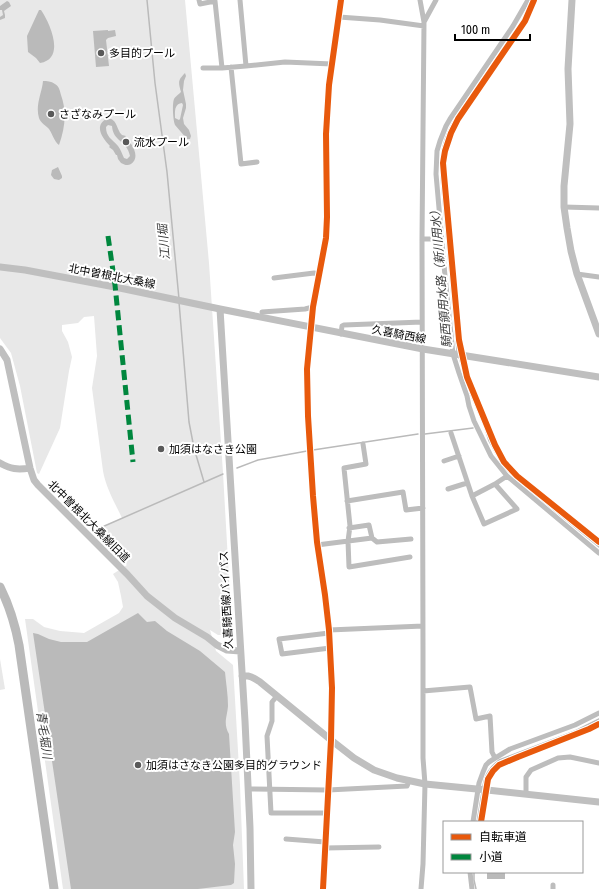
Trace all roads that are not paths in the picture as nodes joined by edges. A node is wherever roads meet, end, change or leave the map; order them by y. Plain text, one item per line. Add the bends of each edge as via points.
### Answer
1 (199, 0) edge
2 (240, 0) edge
3 (341, 0) edge
4 (420, 0) edge
5 (436, 0) edge
6 (528, 0) edge
7 (572, 0) edge
8 (339, 17) junction
9 (424, 24) junction
10 (332, 64) junction
11 (246, 66) junction
12 (230, 67) junction
13 (203, 68) dead end
14 (222, 68) junction
15 (257, 162) dead end
16 (564, 206) junction
17 (599, 208) edge
18 (422, 239) junction
19 (441, 239) junction
20 (0, 267) edge
21 (319, 274) junction
22 (577, 274) junction
23 (599, 277) edge
24 (274, 278) dead end
25 (313, 307) junction
26 (220, 309) junction
27 (262, 312) dead end
28 (422, 322) junction
29 (311, 327) junction
30 (341, 334) junction
31 (599, 334) edge
32 (0, 349) edge
33 (423, 349) junction
34 (453, 354) junction
35 (599, 377) edge
36 (451, 433) dead end
37 (363, 444) dead end
38 (459, 456) junction
39 (444, 461) dead end
40 (0, 463) edge
41 (30, 468) junction
42 (507, 476) junction
43 (467, 483) junction
44 (495, 484) junction
45 (448, 489) dead end
46 (472, 496) junction
47 (347, 501) junction
48 (423, 508) junction
49 (349, 528) junction
50 (372, 538) junction
51 (411, 539) dead end
52 (348, 541) junction
53 (317, 545) junction
54 (599, 553) edge
55 (410, 557) dead end
56 (422, 626) junction
57 (329, 632) junction
58 (330, 648) junction
59 (240, 651) junction
60 (242, 676) junction
61 (423, 691) junction
62 (277, 696) junction
63 (599, 713) edge
64 (331, 740) junction
65 (495, 758) junction
66 (599, 763) edge
67 (409, 781) junction
68 (425, 784) junction
69 (248, 789) junction
70 (269, 789) junction
71 (477, 789) junction
72 (328, 790) junction
73 (526, 794) junction
74 (599, 802) edge
75 (327, 813) junction
76 (473, 821) edge
77 (286, 839) dead end
78 (325, 845) junction
79 (378, 847) dead end
80 (470, 873) edge
81 (251, 889) edge
82 (323, 889) edge
83 (421, 889) edge
84 (472, 889) edge

1 - 14 street via 200,4 215,1
2 - 11 street
3 - 8 street
4 - 9 street
5 - 9 street
6 - 19 street via 450,119 440,141 436,174
7 - 16 main road via 568,69 570,124
8 - 9 street
8 - 10 street
9 - 18 street
10 - 11 street via 285,62
10 - 21 street via 326,134 327,228
11 - 12 street
12 - 14 street
12 - 15 street via 242,164
13 - 14 street
16 - 17 street
16 - 22 main road
18 - 19 street
18 - 28 street
19 - 34 street
20 - 26 main road, 北中曽根北大桑線 via 33,271
21 - 24 street
21 - 25 street
22 - 23 street
22 - 31 main road
25 - 27 street
25 - 29 street
26 - 29 main road, 久喜騎西線
26 - 59 main road, 久喜騎西線バイパス
28 - 30 street via 342,326
28 - 33 street
29 - 30 main road, 久喜騎西線
29 - 53 street via 307,393
30 - 33 main road, 久喜騎西線
32 - 41 main road, 北中曽根北大桑線旧道 via 7,360
33 - 34 main road, 久喜騎西線
33 - 48 street
34 - 35 main road, 久喜騎西線
34 - 42 street via 474,420 491,456
36 - 38 street
37 - 47 street via 366,464 344,468
38 - 39 street
38 - 43 street
40 - 41 main road via 16,469
41 - 59 main road, 北中曽根北大桑線旧道 via 38,486 147,596 175,618 227,650
42 - 44 street
42 - 54 street
43 - 45 street
43 - 46 street
44 - 46 street
44 - 46 street via 517,509 484,524
47 - 48 street via 403,492 406,510
47 - 49 street
48 - 56 street
49 - 50 street via 369,525
49 - 52 street
50 - 51 street via 377,542
50 - 52 street
52 - 53 street
52 - 55 street via 349,567
53 - 57 street
56 - 57 street
56 - 61 street
57 - 58 street
57 - 58 street via 279,639 282,654
58 - 64 street
59 - 60 main road, 久喜騎西線バイパス
60 - 62 main road via 254,678
60 - 69 main road, 久喜騎西線バイパス
61 - 65 street via 470,687 476,718 490,716 492,752
61 - 68 street
62 - 64 main road
62 - 70 street via 272,702 272,721 267,736
63 - 65 street
64 - 67 main road via 374,770
64 - 72 street
65 - 71 street via 486,765
66 - 73 street via 570,757 558,758 531,770 526,777
67 - 68 main road
67 - 72 street via 407,786
68 - 71 main road
68 - 83 street
69 - 70 street
69 - 81 main road, 久喜騎西線バイパス
70 - 72 street
70 - 75 street via 271,813
71 - 73 main road
71 - 76 street
72 - 75 street
73 - 74 main road
75 - 78 street
77 - 78 street
78 - 79 street
78 - 82 street
80 - 84 street

